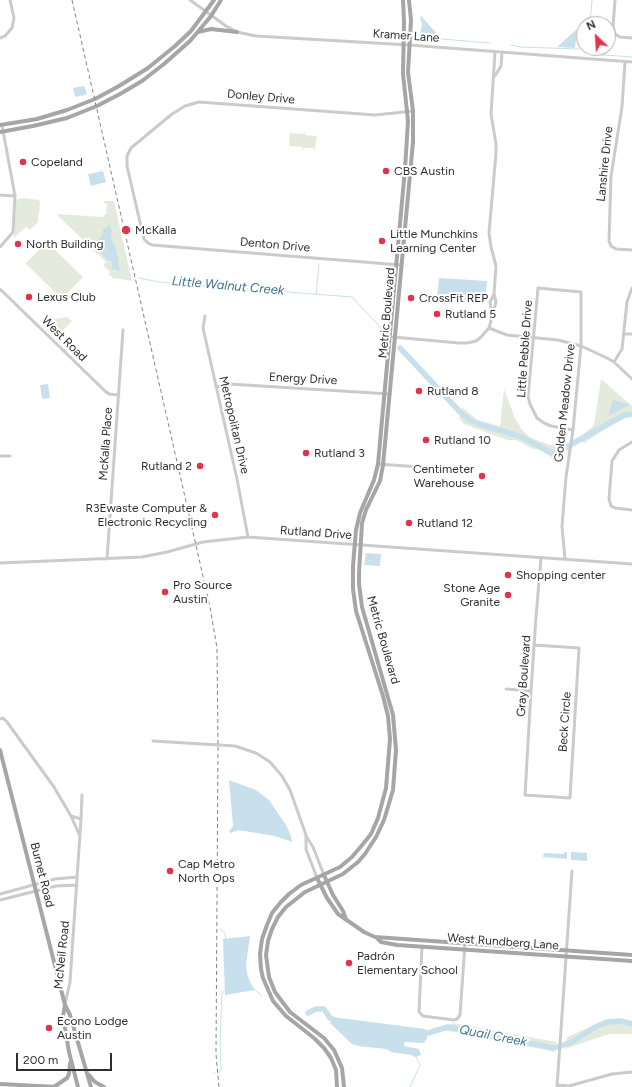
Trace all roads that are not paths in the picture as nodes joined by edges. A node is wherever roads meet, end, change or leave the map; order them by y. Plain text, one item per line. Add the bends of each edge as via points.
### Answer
1 (10, 0) edge
2 (190, 0) edge
3 (214, 0) edge
4 (221, 0) edge
5 (404, 0) edge
6 (409, 0) edge
7 (615, 0) edge
8 (206, 12) junction
9 (211, 16) junction
10 (197, 32) junction
11 (237, 32) junction
12 (0, 38) edge
13 (632, 38) edge
14 (403, 45) junction
15 (409, 45) junction
16 (495, 52) junction
17 (502, 52) junction
18 (625, 62) junction
19 (632, 62) edge
20 (138, 75) junction
21 (494, 78) junction
22 (142, 80) junction
23 (407, 111) junction
24 (413, 111) junction
25 (1, 125) edge
26 (2, 132) edge
27 (0, 195) edge
28 (15, 196) junction
29 (148, 243) joint
30 (0, 247) edge
31 (632, 250) edge
32 (396, 264) junction
33 (401, 265) junction
34 (538, 288) joint
35 (632, 288) edge
36 (0, 289) edge
37 (204, 316) dead end
38 (489, 328) junction
39 (123, 330) dead end
40 (624, 334) junction
41 (632, 334) edge
42 (390, 336) junction
43 (395, 337) junction
44 (533, 338) junction
45 (581, 346) junction
46 (614, 362) junction
47 (632, 379) edge
48 (216, 386) junction
49 (384, 394) junction
50 (390, 394) junction
51 (118, 395) junction
52 (573, 430) junction
53 (381, 435) junction
54 (386, 436) junction
55 (632, 442) edge
56 (0, 456) edge
57 (10, 456) dead end
58 (378, 464) junction
59 (383, 465) junction
60 (448, 469) dead end
61 (375, 478) junction
62 (380, 479) junction
63 (632, 510) edge
64 (248, 537) junction
65 (354, 545) junction
66 (360, 545) junction
67 (541, 558) junction
68 (107, 559) junction
69 (565, 559) junction
70 (0, 563) edge
71 (632, 564) edge
72 (364, 616) junction
73 (358, 618) junction
74 (535, 645) junction
75 (506, 689) dead end
76 (531, 691) junction
77 (0, 719) edge
78 (394, 720) junction
79 (388, 721) junction
80 (153, 741) dead end
81 (0, 750) edge
82 (82, 795) dead end
83 (526, 795) joint
84 (381, 810) junction
85 (387, 812) junction
86 (70, 816) junction
87 (81, 819) junction
88 (80, 834) junction
89 (306, 834) junction
90 (572, 871) dead end
91 (324, 875) junction
92 (77, 877) junction
93 (318, 878) junction
94 (327, 882) junction
95 (34, 884) junction
96 (77, 885) junction
97 (320, 885) junction
98 (35, 890) junction
99 (0, 894) edge
100 (0, 900) edge
101 (346, 919) junction
102 (266, 927) junction
103 (272, 929) junction
104 (375, 937) junction
105 (406, 940) junction
106 (465, 944) junction
107 (406, 945) junction
108 (422, 946) junction
109 (465, 950) junction
110 (567, 951) junction
111 (632, 955) edge
112 (567, 956) junction
113 (632, 961) edge
114 (278, 997) junction
115 (273, 1001) junction
116 (65, 1005) junction
117 (288, 1010) junction
118 (284, 1014) junction
119 (71, 1059) junction
120 (632, 1072) edge
121 (88, 1074) junction
122 (0, 1084) edge
123 (31, 1086) edge
124 (557, 1086) edge
125 (55, 1087) edge
126 (78, 1087) edge
127 (91, 1087) edge
128 (104, 1087) edge
129 (337, 1087) edge
130 (344, 1087) edge

1 - 12 street via 14,18 12,28
2 - 8 street, Kramer Lane
3 - 8 main road
4 - 9 main road
5 - 14 main road, Metric Boulevard
6 - 15 main road, Metric Boulevard
7 - 13 street via 615,34
8 - 9 street, Kramer Lane
8 - 20 main road via 175,46
9 - 10 main road
9 - 11 street, Kramer Lane
10 - 11 main road via 211,29
10 - 22 main road via 164,64
11 - 14 street, Kramer Lane via 279,38
14 - 15 street, Kramer Lane
14 - 23 main road, Metric Boulevard
15 - 16 street, Kramer Lane
15 - 24 main road, Metric Boulevard via 408,72
16 - 17 street, Kramer Lane
16 - 21 street
17 - 18 street, Kramer Lane
17 - 21 street via 500,66
18 - 19 street, Kramer Lane
18 - 31 street, Lanshire Drive via 622,106 611,176 608,241 616,249
20 - 22 main road
20 - 25 main road via 68,110 37,119
21 - 38 street via 491,121 496,153 489,233 496,266
22 - 26 main road via 96,106 67,118
23 - 24 street, Donley Drive
23 - 29 street, Donley Drive via 375,115 199,102 185,106 131,148 127,156 143,235
23 - 32 main road, Metric Boulevard via 407,141
24 - 33 main road, Metric Boulevard via 413,142
25 - 26 street
26 - 28 street
27 - 28 street
28 - 30 street via 12,232
29 - 32 street, Denton Drive
32 - 33 street, Denton Drive
32 - 42 main road, Metric Boulevard
33 - 43 main road, Metric Boulevard
34 - 44 street, Little Pebble Drive
34 - 45 street, Golden Meadow Drive via 581,292
35 - 40 street via 626,302
36 - 51 street, West Road via 104,391
37 - 48 street, Metropolitan Drive via 203,328
38 - 43 street via 476,341 467,343
38 - 44 street via 507,335
39 - 51 street, McKalla Place
40 - 41 street
40 - 46 street via 622,349
42 - 43 street
42 - 49 main road, Metric Boulevard
43 - 50 main road, Metric Boulevard
44 - 45 street via 558,340
44 - 52 street, Little Pebble Drive via 528,396 532,411 537,418 551,426
45 - 46 street
45 - 52 street, Golden Meadow Drive
46 - 47 street
48 - 49 street, Energy Drive via 229,384
48 - 64 street, Metropolitan Drive
49 - 50 street, Energy Drive
49 - 53 main road, Metric Boulevard
50 - 54 main road, Metric Boulevard
51 - 68 street, McKalla Place
52 - 69 street, Golden Meadow Drive via 562,526
53 - 54 main road
53 - 58 main road, Metric Boulevard
54 - 59 main road, Metric Boulevard
55 - 63 street via 619,450 612,461 609,502 615,508
56 - 57 street
58 - 59 street
58 - 61 main road, Metric Boulevard
59 - 60 street
59 - 62 main road, Metric Boulevard
61 - 62 main road
61 - 65 main road, Metric Boulevard via 360,514
62 - 66 main road, Metric Boulevard via 364,516
64 - 65 street, Rutland Drive
64 - 68 street, Rutland Drive via 203,542 149,556
65 - 66 street, Rutland Drive
65 - 73 main road, Metric Boulevard via 352,583
66 - 67 street, Rutland Drive
66 - 72 main road, Metric Boulevard via 359,584
67 - 69 street, Rutland Drive
67 - 74 street, Gray Boulevard
68 - 70 street, Rutland Drive
69 - 71 street, Rutland Drive
72 - 73 main road
72 - 78 main road, Metric Boulevard
73 - 79 main road, Metric Boulevard
74 - 76 street, Gray Boulevard
74 - 83 street, Beck Circle via 579,648 570,798
75 - 76 street
76 - 83 street, Gray Boulevard
77 - 86 street via 3,718 7,722 54,787
78 - 79 main road
78 - 85 main road, Metric Boulevard via 396,750
79 - 84 main road, Metric Boulevard via 390,739 387,782
80 - 89 street, West Rundberg Lane via 235,746 262,757 276,768 287,784
81 - 95 main road, Burnet Road
82 - 87 street, McNeil Road
84 - 85 main road
84 - 91 main road, Metric Boulevard via 371,834 359,850 343,864
85 - 94 main road, Metric Boulevard via 376,837 362,858 343,874
86 - 87 street
86 - 88 street
87 - 88 street, McNeil Road
88 - 92 street, McNeil Road
89 - 91 street, West Rundberg Lane
89 - 93 street, West Rundberg Lane via 306,849
90 - 110 street
91 - 93 main road, Metric Boulevard
91 - 94 main road, West Rundberg Lane
92 - 95 street
92 - 96 street, McNeil Road
93 - 97 main road, West Rundberg Lane
93 - 102 main road, Metric Boulevard via 285,898 276,908
94 - 97 main road, Metric Boulevard
94 - 101 main road, West Rundberg Lane
95 - 98 main road, Burnet Road
95 - 99 street
96 - 98 street via 59,885
96 - 116 street, McNeil Road via 72,964
97 - 101 main road, West Rundberg Lane via 338,914
97 - 103 main road, Metric Boulevard via 298,896 286,907
98 - 100 street
98 - 116 main road, Burnet Road
101 - 104 main road, West Rundberg Lane
102 - 103 main road
102 - 115 main road, Metric Boulevard via 260,947 261,969
103 - 114 main road, Metric Boulevard via 266,948 266,962 268,977
104 - 105 main road, West Rundberg Lane
104 - 107 main road, West Rundberg Lane via 381,942
105 - 106 main road, West Rundberg Lane
105 - 107 main road
106 - 109 street
106 - 110 main road, West Rundberg Lane
107 - 108 main road, West Rundberg Lane
108 - 109 main road, West Rundberg Lane
108 - 109 street via 418,1012 424,1016 452,1020 460,1015
109 - 112 main road, West Rundberg Lane
110 - 111 main road, West Rundberg Lane
110 - 112 street
112 - 113 main road, West Rundberg Lane
112 - 124 street
114 - 115 main road
114 - 117 main road, Metric Boulevard
115 - 118 main road, Metric Boulevard
116 - 119 main road, Burnet Road via 63,1016
116 - 121 main road, Burnet Road
117 - 118 main road
117 - 130 main road, Metric Boulevard via 324,1038 334,1050 342,1068
118 - 129 main road, Metric Boulevard via 324,1048 336,1070
119 - 125 main road via 67,1078
119 - 126 main road, Burnet Road
120 - 124 street via 612,1074 569,1086
121 - 127 main road, Burnet Road
121 - 128 main road
122 - 123 main road
123 - 125 main road

